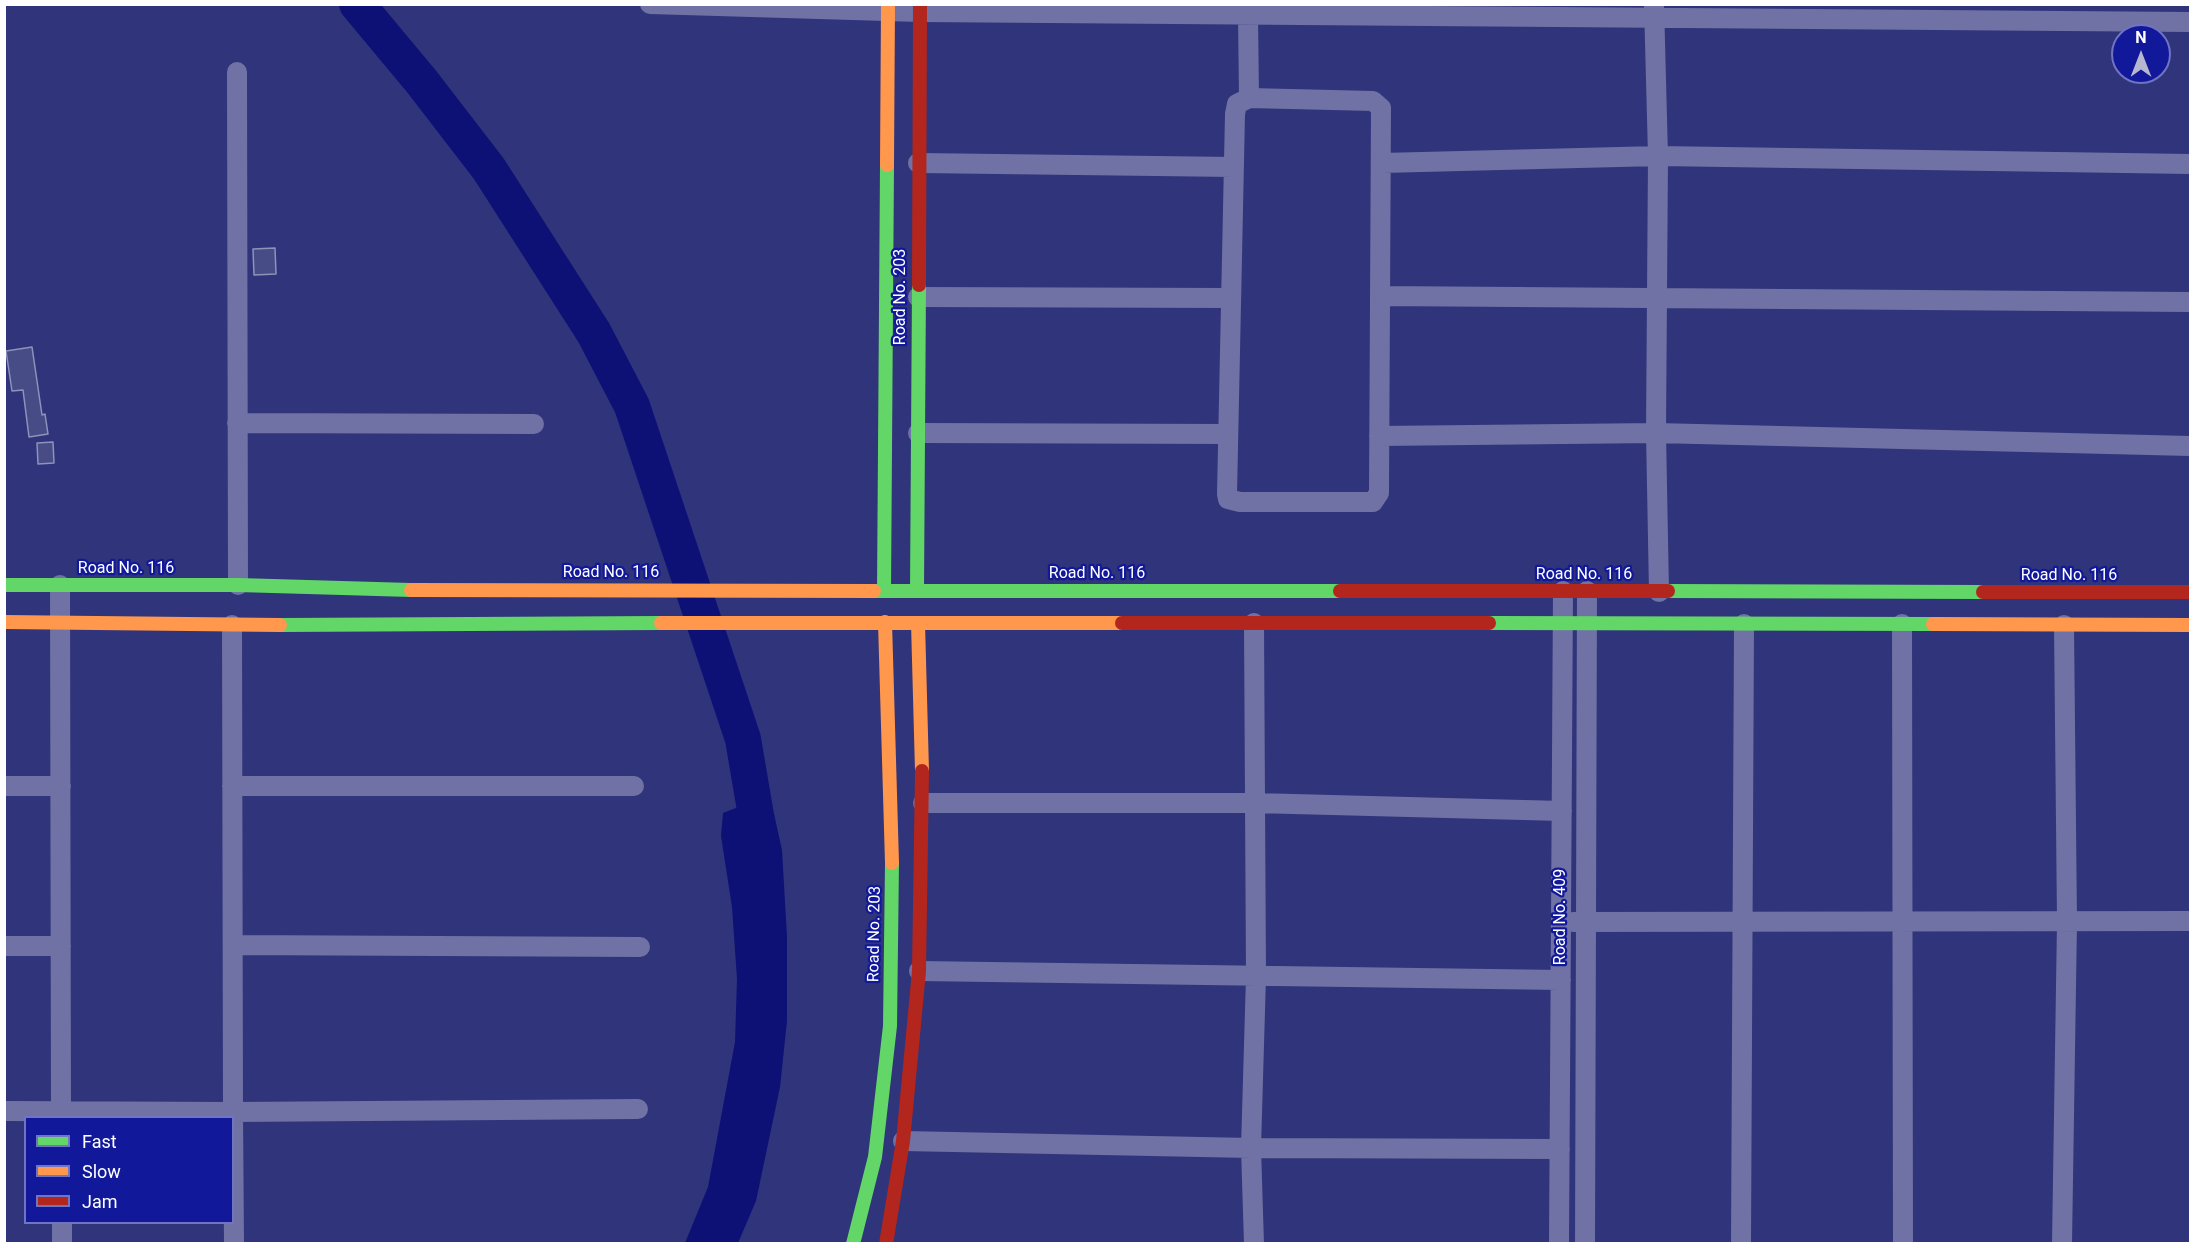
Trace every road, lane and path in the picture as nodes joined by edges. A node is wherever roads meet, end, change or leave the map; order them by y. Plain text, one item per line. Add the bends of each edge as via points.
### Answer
1 (650, 4) edge
2 (888, 7) edge
3 (920, 8) edge
4 (1654, 11) edge
5 (1793, 12) edge
6 (1248, 15) junction
7 (2190, 22) edge
8 (237, 72) dead end
9 (1249, 98) junction
10 (1658, 156) junction
11 (918, 163) junction
12 (1382, 163) junction
13 (2190, 164) edge
14 (1234, 167) junction
15 (1381, 296) junction
16 (918, 297) junction
17 (1231, 298) junction
18 (1656, 299) junction
19 (2190, 302) edge
20 (237, 423) junction
21 (534, 424) dead end
22 (918, 433) junction
23 (1656, 433) junction
24 (1228, 434) junction
25 (1379, 436) junction
26 (2190, 446) edge
27 (4, 585) edge
28 (60, 585) junction
29 (238, 585) junction
30 (884, 590) junction
31 (917, 590) junction
32 (1563, 591) junction
33 (1587, 591) junction
34 (1659, 592) junction
35 (2190, 592) edge
36 (4, 622) edge
37 (60, 622) junction
38 (885, 622) junction
39 (918, 623) junction
40 (1254, 624) junction
41 (1563, 624) junction
42 (1587, 624) junction
43 (1744, 624) junction
44 (1902, 624) junction
45 (232, 625) junction
46 (2064, 625) junction
47 (2190, 625) edge
48 (4, 786) edge
49 (61, 786) junction
50 (232, 786) junction
51 (634, 786) dead end
52 (922, 804) junction
53 (1255, 804) junction
54 (1562, 810) junction
55 (2190, 921) edge
56 (1561, 922) junction
57 (1743, 922) junction
58 (1903, 922) junction
59 (2067, 922) junction
60 (1586, 923) junction
61 (233, 945) junction
62 (4, 946) edge
63 (61, 946) junction
64 (640, 947) dead end
65 (919, 971) junction
66 (1256, 976) junction
67 (1561, 981) junction
68 (638, 1109) dead end
69 (4, 1111) edge
70 (233, 1112) junction
71 (61, 1115) edge
72 (233, 1116) edge
73 (903, 1141) junction
74 (1251, 1148) junction
75 (1560, 1149) junction
76 (62, 1224) edge
77 (234, 1224) edge
78 (62, 1244) edge
79 (234, 1244) edge
80 (853, 1244) edge
81 (886, 1244) edge
82 (1254, 1244) edge
83 (1559, 1244) edge
84 (1585, 1244) edge
85 (1741, 1244) edge
86 (1903, 1244) edge
87 (2062, 1244) edge

1 - 2 street
2 - 3 street
2 - 30 street, Road No. 203
3 - 6 street
3 - 11 street, Road No. 203
4 - 5 street
4 - 6 street
4 - 10 street
5 - 7 street
6 - 9 street
8 - 20 street
9 - 12 street via 1378,103
9 - 14 street via 1237,104
10 - 12 street
10 - 13 street
10 - 18 street
11 - 14 street
11 - 16 street, Road No. 203
12 - 15 street
14 - 17 street
15 - 18 street
15 - 25 street
16 - 17 street
16 - 22 street, Road No. 203
17 - 24 street
18 - 19 street
18 - 23 street
20 - 21 street
20 - 29 street
22 - 24 street
22 - 31 street, Road No. 203
23 - 25 street
23 - 26 street
23 - 34 street
24 - 25 street via 1227,494 1228,499 1240,502 1373,502 1379,493
27 - 28 street, Road No. 116
28 - 29 street, Road No. 116
28 - 37 street
29 - 30 street, Road No. 116 via 416,590
30 - 31 street, Road No. 116
31 - 32 street, Road No. 116
32 - 33 street, Road No. 116
32 - 41 street, Road No. 409
33 - 34 street, Road No. 116
33 - 42 street, Road No. 409
34 - 35 street, Road No. 116
36 - 37 street
37 - 45 street
37 - 49 street
38 - 39 street
38 - 45 street
38 - 80 street, Road No. 203 via 893,892 890,1026 875,1157
39 - 40 street
39 - 52 street
40 - 41 street
40 - 53 street
41 - 42 street
41 - 54 street, Road No. 409
42 - 43 street
42 - 60 street, Road No. 409
43 - 44 street
43 - 57 street
44 - 46 street
44 - 58 street
45 - 50 street
46 - 47 street
46 - 59 street
48 - 49 street
49 - 63 street
50 - 51 street
50 - 61 street
52 - 53 street
52 - 65 street
53 - 54 street
53 - 66 street
54 - 56 street, Road No. 409
55 - 59 street
56 - 60 street
56 - 67 street, Road No. 409
57 - 58 street
57 - 60 street
57 - 85 street
58 - 59 street
58 - 86 street
59 - 87 street
60 - 84 street, Road No. 409
61 - 64 street
61 - 70 street
62 - 63 street
63 - 71 street
65 - 66 street
65 - 73 street
66 - 67 street
66 - 74 street
67 - 75 street, Road No. 409
68 - 70 street
69 - 71 street
70 - 71 street
70 - 72 street
73 - 74 street
73 - 81 street
74 - 75 street
74 - 82 street
75 - 83 street, Road No. 409
76 - 78 street
77 - 79 street

